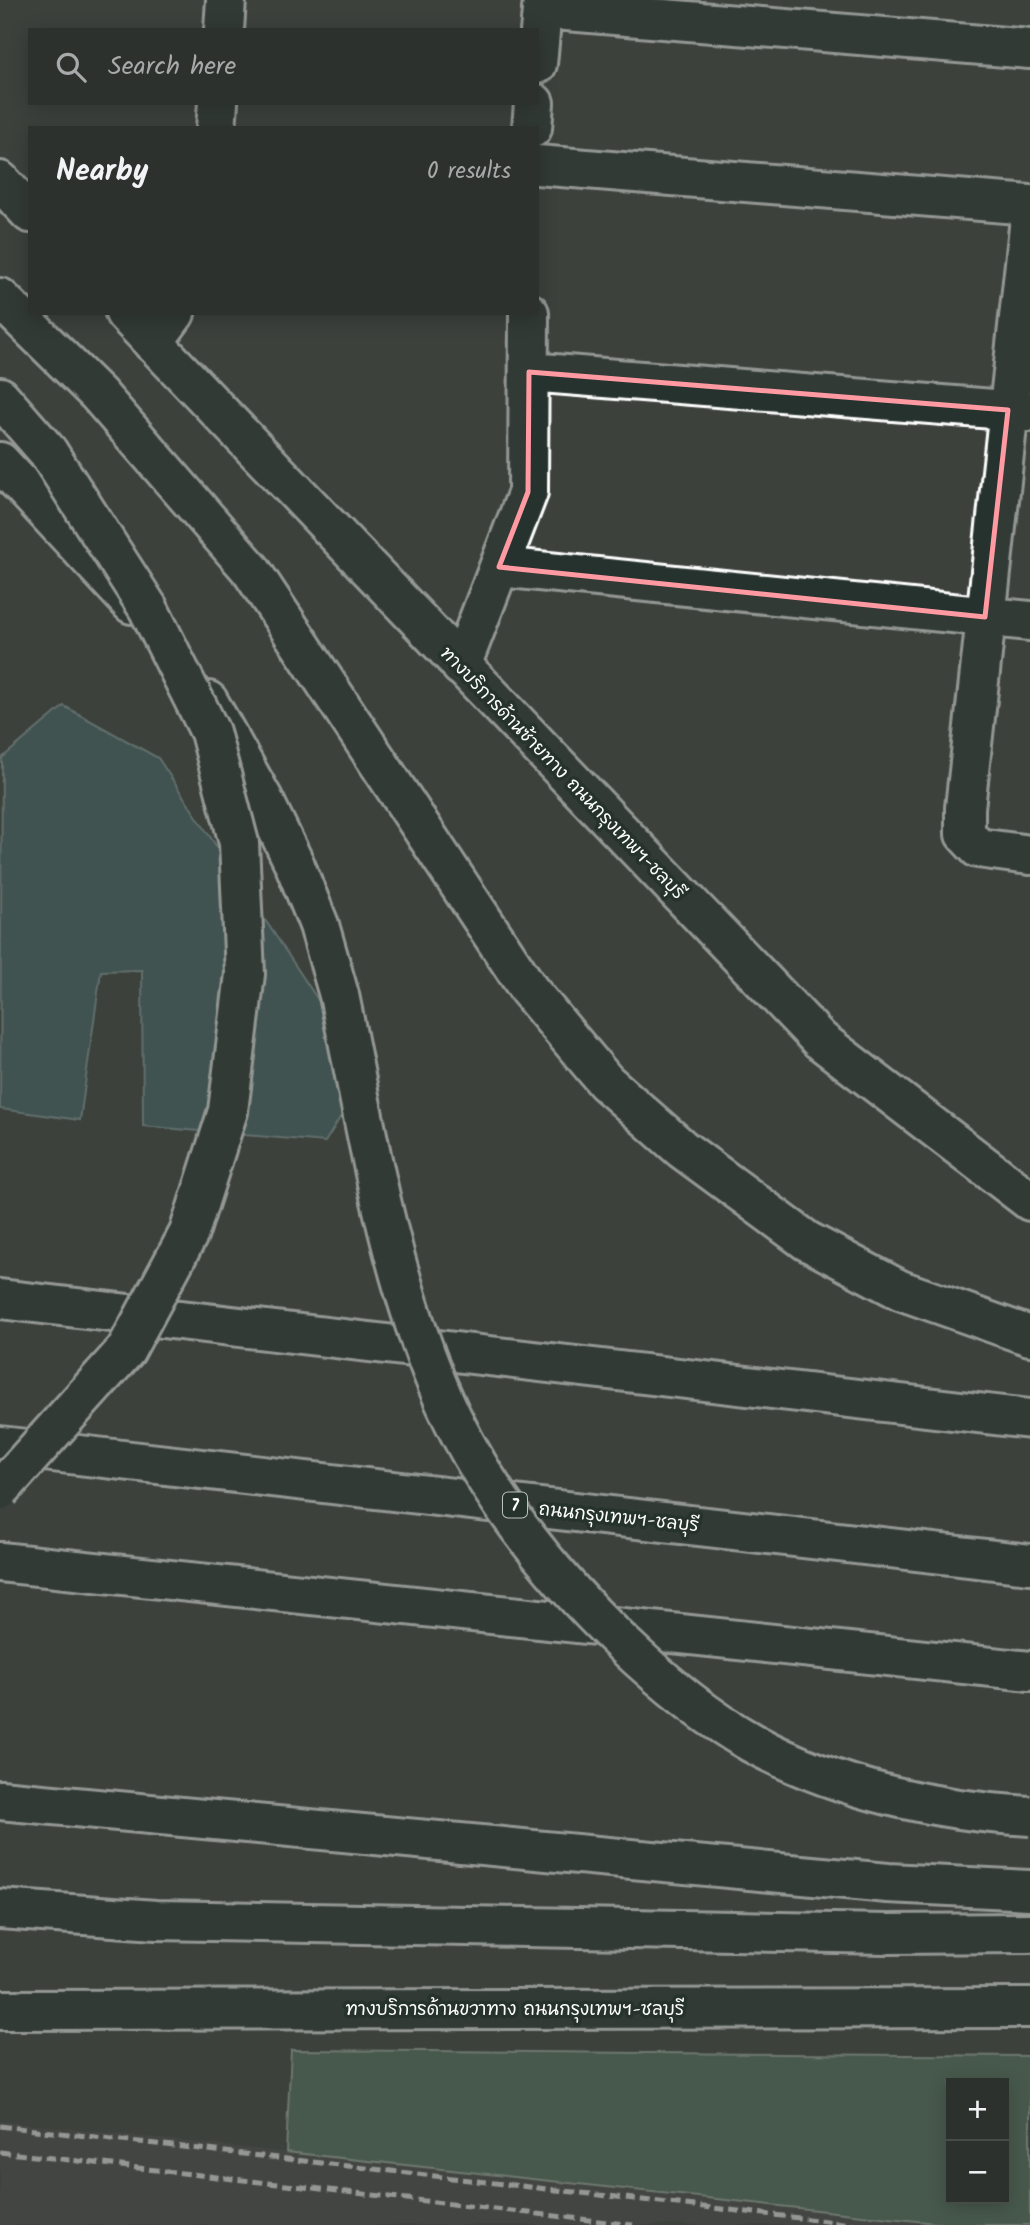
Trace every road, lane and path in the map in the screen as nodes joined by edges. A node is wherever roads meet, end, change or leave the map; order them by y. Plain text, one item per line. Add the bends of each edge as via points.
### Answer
1 (226, 0) edge
2 (542, 4) edge
3 (224, 28) edge
4 (539, 40) edge
5 (1030, 49) edge
6 (218, 105) edge
7 (534, 105) edge
8 (216, 126) edge
9 (532, 126) edge
10 (539, 165) edge
11 (1030, 205) edge
12 (1030, 218) edge
13 (0, 298) edge
14 (130, 315) edge
15 (529, 315) edge
16 (164, 328) edge
17 (529, 372) junction
18 (0, 397) edge
19 (1019, 411) edge
20 (0, 462) edge
21 (499, 567) junction
22 (985, 617) junction
23 (1030, 621) edge
24 (461, 666) junction
25 (1030, 855) edge
26 (1030, 1201) edge
27 (0, 1299) edge
28 (1030, 1336) edge
29 (1030, 1419) edge
30 (0, 1446) edge
31 (0, 1490) edge
32 (0, 1562) edge
33 (1030, 1563) edge
34 (1030, 1671) edge
35 (0, 1800) edge
36 (1030, 1816) edge
37 (1030, 1890) edge
38 (0, 1909) edge
39 (1030, 1933) edge
40 (1030, 2008) edge
41 (2, 2010) edge

1 - 3 main road
2 - 4 main road
2 - 5 main road
6 - 8 main road
7 - 9 main road
10 - 11 main road
12 - 19 main road
13 - 28 main road via 99,394 251,570 529,990 606,1082 682,1149 807,1241 900,1290
14 - 16 main road, ทางบริการด้านซ้ายทาง ถนนกรุงเทพฯ-ชลบุรี
15 - 17 main road
16 - 24 main road, ทางบริการด้านซ้ายทาง ถนนกรุงเทพฯ-ชลบุรี
17 - 19 main road
17 - 21 main road via 528,492
18 - 31 main road, bridge via 48,452 148,608 210,732 239,843 245,974 228,1111 189,1233 127,1350
19 - 22 main road
20 - 36 main road, bridge via 162,638 213,708 263,799 319,925 340,995 381,1203 402,1286 438,1386 478,1468 532,1546 581,1604 641,1661 698,1708 753,1743 876,1792 942,1807
21 - 22 main road
21 - 24 main road
22 - 23 main road
22 - 25 main road via 965,834 978,848
24 - 26 main road, ทางบริการด้านซ้ายทาง ถนนกรุงเทพฯ-ชลบุรี via 820,1040
27 - 29 main road
30 - 33 main road, ถนนกรุงเทพฯ-ชลบุรี / 7
32 - 34 main road
35 - 37 main road via 888,1883
38 - 39 main road via 156,1920
40 - 41 main road, ทางบริการด้านขวาทาง ถนนกรุงเทพฯ-ชลบุรี

